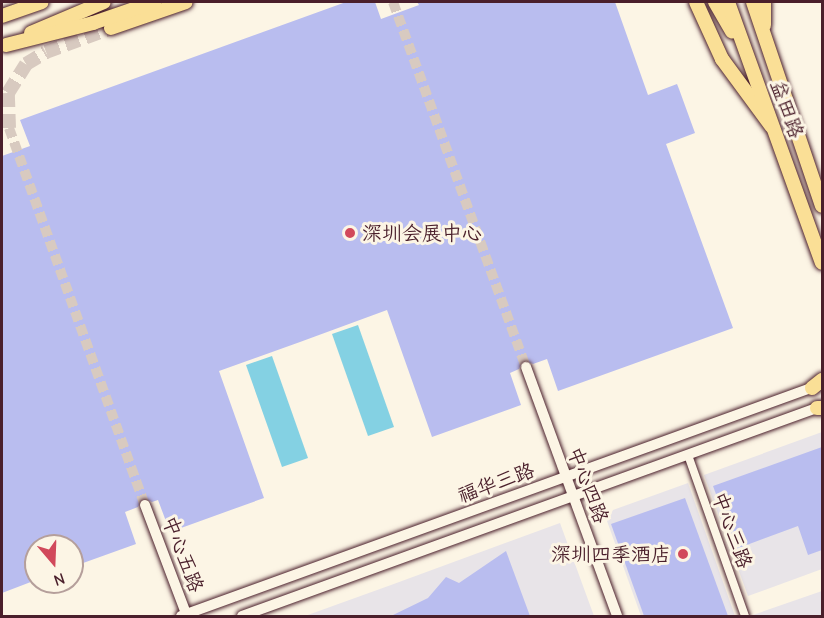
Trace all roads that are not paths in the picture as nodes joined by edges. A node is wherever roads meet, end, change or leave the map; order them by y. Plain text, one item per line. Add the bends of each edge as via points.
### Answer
1 (42, 2) edge
2 (104, 2) edge
3 (154, 2) edge
4 (186, 2) edge
5 (696, 2) edge
6 (715, 2) edge
7 (728, 2) edge
8 (753, 2) edge
9 (764, 2) edge
10 (2, 16) edge
11 (111, 28) tunnel mouth
12 (764, 33) junction
13 (4, 45) edge
14 (745, 49) junction
15 (775, 131) junction
16 (822, 206) edge
17 (822, 263) edge
18 (526, 367) tunnel mouth
19 (819, 384) edge
20 (821, 407) edge
21 (688, 455) junction
22 (566, 477) junction
23 (573, 496) junction
24 (145, 505) tunnel mouth
25 (185, 616) edge
26 (242, 616) edge
27 (617, 616) edge
28 (746, 616) edge

1 - 10 main road
2 - 13 main road
3 - 13 main road via 93,23
4 - 11 main road
5 - 15 main road via 725,65
6 - 14 main road
7 - 14 main road, 益田路
8 - 12 main road, 益田路
9 - 12 main road
12 - 16 main road, 益田路
14 - 15 main road, 益田路
15 - 17 main road, 益田路
18 - 22 street, 中心四路
19 - 22 street, 福华三路
20 - 21 street, 福华三路
21 - 23 street, 福华三路
21 - 28 street, 中心三路
22 - 23 street, 中心四路
22 - 25 street, 福华三路
23 - 26 street, 福华三路
23 - 27 street, 中心四路
24 - 25 street, 中心五路

